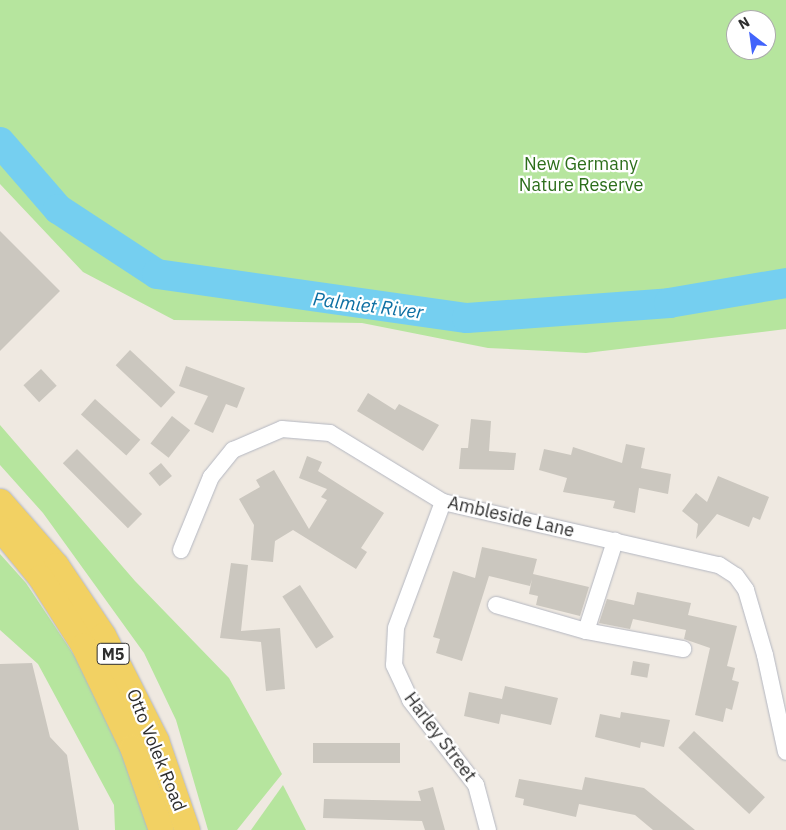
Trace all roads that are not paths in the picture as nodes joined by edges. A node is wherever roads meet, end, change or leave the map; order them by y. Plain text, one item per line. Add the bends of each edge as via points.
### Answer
1 (0, 501) edge
2 (443, 502) junction
3 (0, 528) edge
4 (615, 541) junction
5 (181, 550) dead end
6 (496, 604) dead end
7 (586, 631) junction
8 (683, 649) dead end
9 (786, 752) edge
10 (162, 830) edge
11 (187, 830) edge
12 (488, 830) edge

1 - 11 main road, Otto Volek Road / M5 via 56,565 103,635 156,740
2 - 4 street, Ambleside Lane
2 - 5 street, Ambleside Lane via 330,433 282,429 233,450 211,477
2 - 12 street, Harley Street via 396,628 394,665 410,700 476,785
3 - 10 main road, Otto Volek Road / M5 via 40,577 87,653 132,747
4 - 7 street
4 - 9 street, Ambleside Lane via 720,565 736,576 746,590 765,655
6 - 7 street
7 - 8 street

